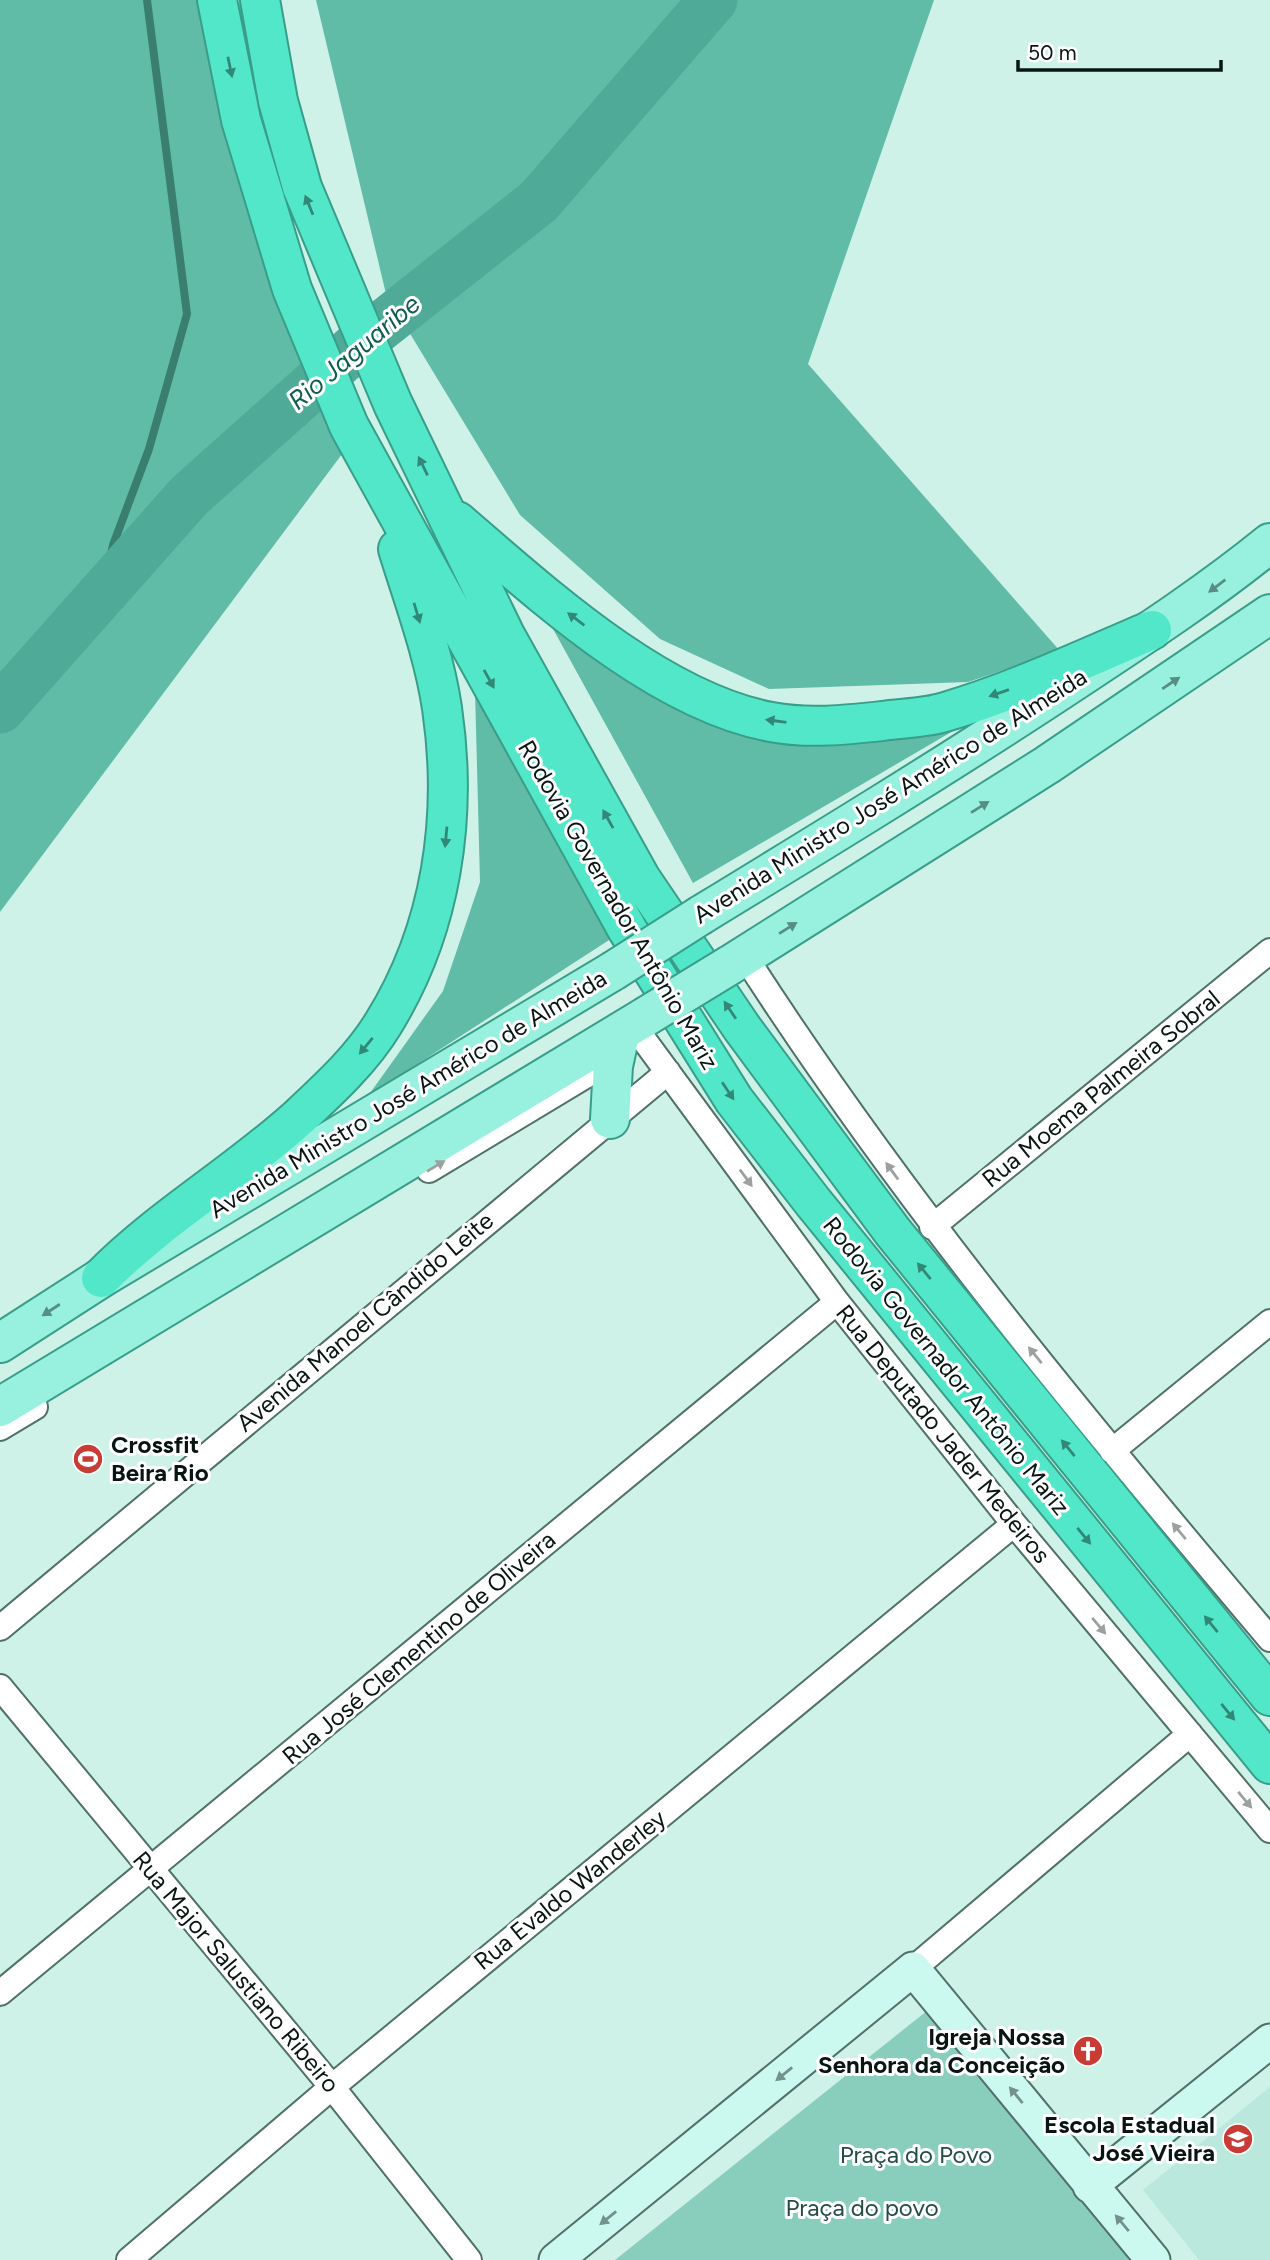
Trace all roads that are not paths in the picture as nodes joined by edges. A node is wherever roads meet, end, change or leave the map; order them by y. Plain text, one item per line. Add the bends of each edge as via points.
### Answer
1 (217, 0) edge
2 (260, 0) edge
3 (375, 477) junction
4 (443, 508) junction
5 (1270, 542) edge
6 (1270, 614) edge
7 (1152, 630) junction
8 (1270, 951) edge
9 (737, 960) junction
10 (628, 1033) junction
11 (668, 1072) junction
12 (610, 1119) junction
13 (932, 1227) junction
14 (101, 1278) junction
15 (838, 1302) junction
16 (1270, 1322) edge
17 (0, 1343) edge
18 (0, 1407) edge
19 (0, 1428) edge
20 (1112, 1451) junction
21 (1014, 1524) junction
22 (0, 1628) edge
23 (1270, 1639) edge
24 (0, 1687) edge
25 (1270, 1696) edge
26 (1190, 1734) junction
27 (1270, 1764) edge
28 (1270, 1830) edge
29 (151, 1870) junction
30 (913, 1969) junction
31 (0, 1993) edge
32 (1270, 2041) edge
33 (332, 2087) junction
34 (1090, 2186) junction
35 (129, 2260) edge
36 (468, 2260) edge
37 (556, 2260) edge
38 (1153, 2260) edge

1 -> 3 highway, Rodovia Governador Antônio Mariz via 240,120 292,289
4 -> 2 highway, Rodovia Governador Antônio Mariz via 393,404 302,187 278,101
3 -> 14 highway via 442,707 449,791 446,842 422,949 382,1026 345,1073 239,1168 130,1249
3 -> 27 highway, Rodovia Governador Antônio Mariz via 627,929 734,1100
7 -> 4 highway via 942,713 838,726 771,722 727,709 633,662 537,589
25 -> 4 highway, Rodovia Governador Antônio Mariz via 893,1232 742,1028 641,879 505,635
5 -> 7 main road, Avenida Ministro José Américo de Almeida via 1217,587
9 -> 6 main road via 1047,765
7 - 14 main road, Avenida Ministro José Américo de Almeida, bridge via 912,787
8 - 13 street, Rua Moema Palmeira Sobral
9 - 10 main road, bridge
13 -> 9 street
10 - 11 street, Rua Deputado Jader Medeiros
10 - 12 main road
10 - 18 main road
19 -> 10 street
11 - 12 street, Avenida Manoel Cândido Leite
11 -> 15 street, Rua Deputado Jader Medeiros
12 - 22 street, Avenida Manoel Cândido Leite
20 -> 13 street
14 -> 17 main road, Avenida Ministro José Américo de Almeida
15 - 21 street, Rua Deputado Jader Medeiros
15 - 29 street, Rua José Clementino de Oliveira
16 - 20 street
23 -> 20 street
21 -> 26 street, Rua Deputado Jader Medeiros
21 - 33 street, Rua Evaldo Wanderley
24 - 29 street, Rua Major Salustiano Ribeiro
26 -> 28 street, Rua Deputado Jader Medeiros
26 - 30 street
29 - 31 street, Rua José Clementino de Oliveira
29 - 33 street, Rua Major Salustiano Ribeiro
34 -> 30 street
30 -> 37 street
32 - 34 street
33 - 35 street, Rua Evaldo Wanderley
33 - 36 street, Rua Major Salustiano Ribeiro
38 -> 34 street

